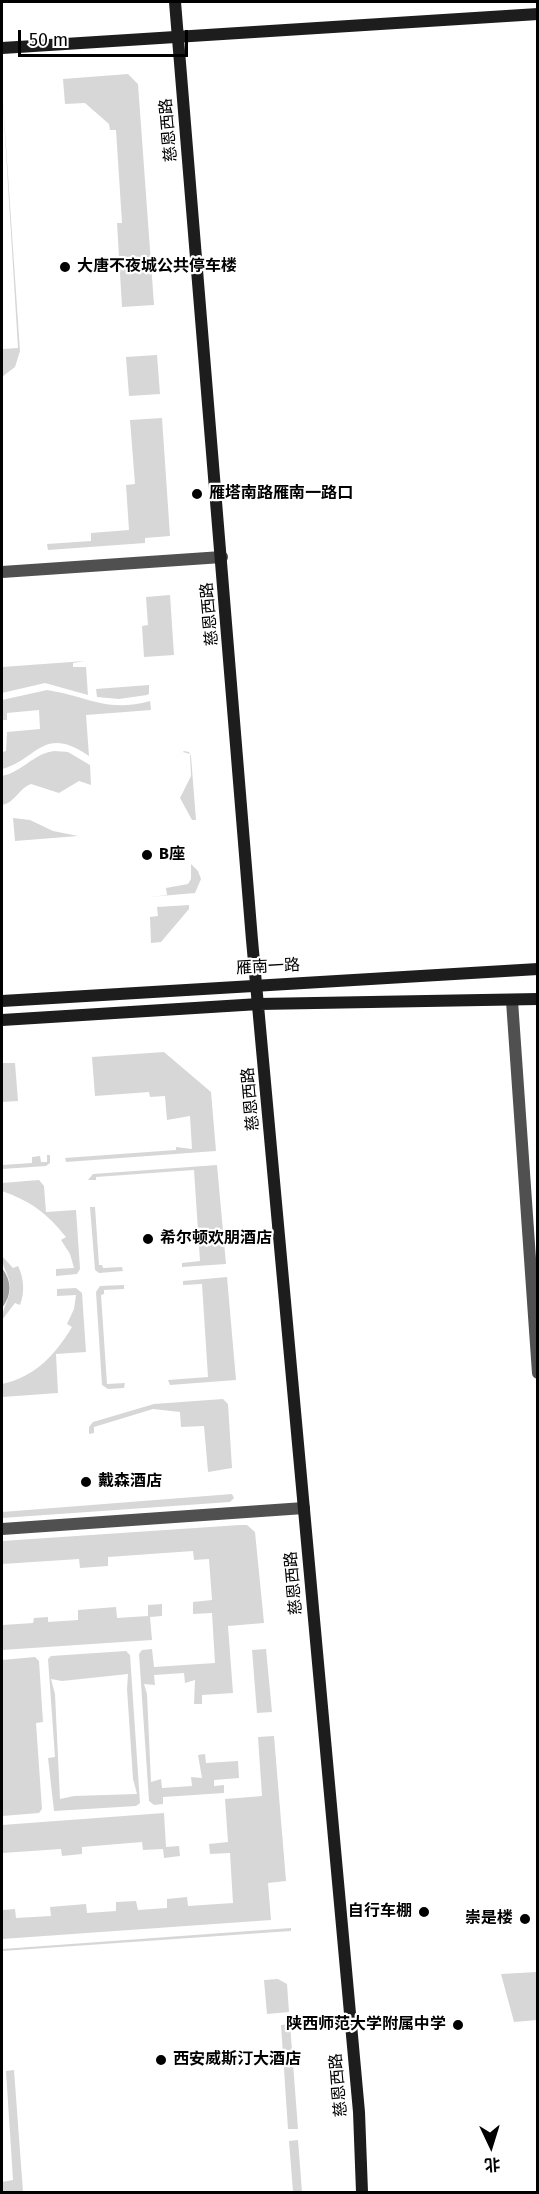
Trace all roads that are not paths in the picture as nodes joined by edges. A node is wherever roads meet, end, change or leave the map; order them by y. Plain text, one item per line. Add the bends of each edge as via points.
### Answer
1 (175, 2) edge
2 (537, 14) edge
3 (178, 36) junction
4 (2, 48) edge
5 (222, 557) junction
6 (2, 572) edge
7 (537, 969) edge
8 (257, 984) junction
9 (537, 999) edge
10 (512, 1000) junction
11 (2, 1001) edge
12 (259, 1004) junction
13 (2, 1020) edge
14 (537, 1372) edge
15 (304, 1508) junction
16 (2, 1530) edge
17 (362, 2193) edge

1 - 3 street, 慈恩西路
2 - 3 street
3 - 4 street
3 - 5 street, 慈恩西路
5 - 6 street
5 - 8 street, 慈恩西路
7 - 8 street, 雁南一路
8 - 11 street, 雁南一路
8 - 12 street, 慈恩西路
9 - 10 street
10 - 12 street
10 - 14 street
12 - 13 street
12 - 15 street, 慈恩西路
15 - 16 street
15 - 17 street, 慈恩西路

